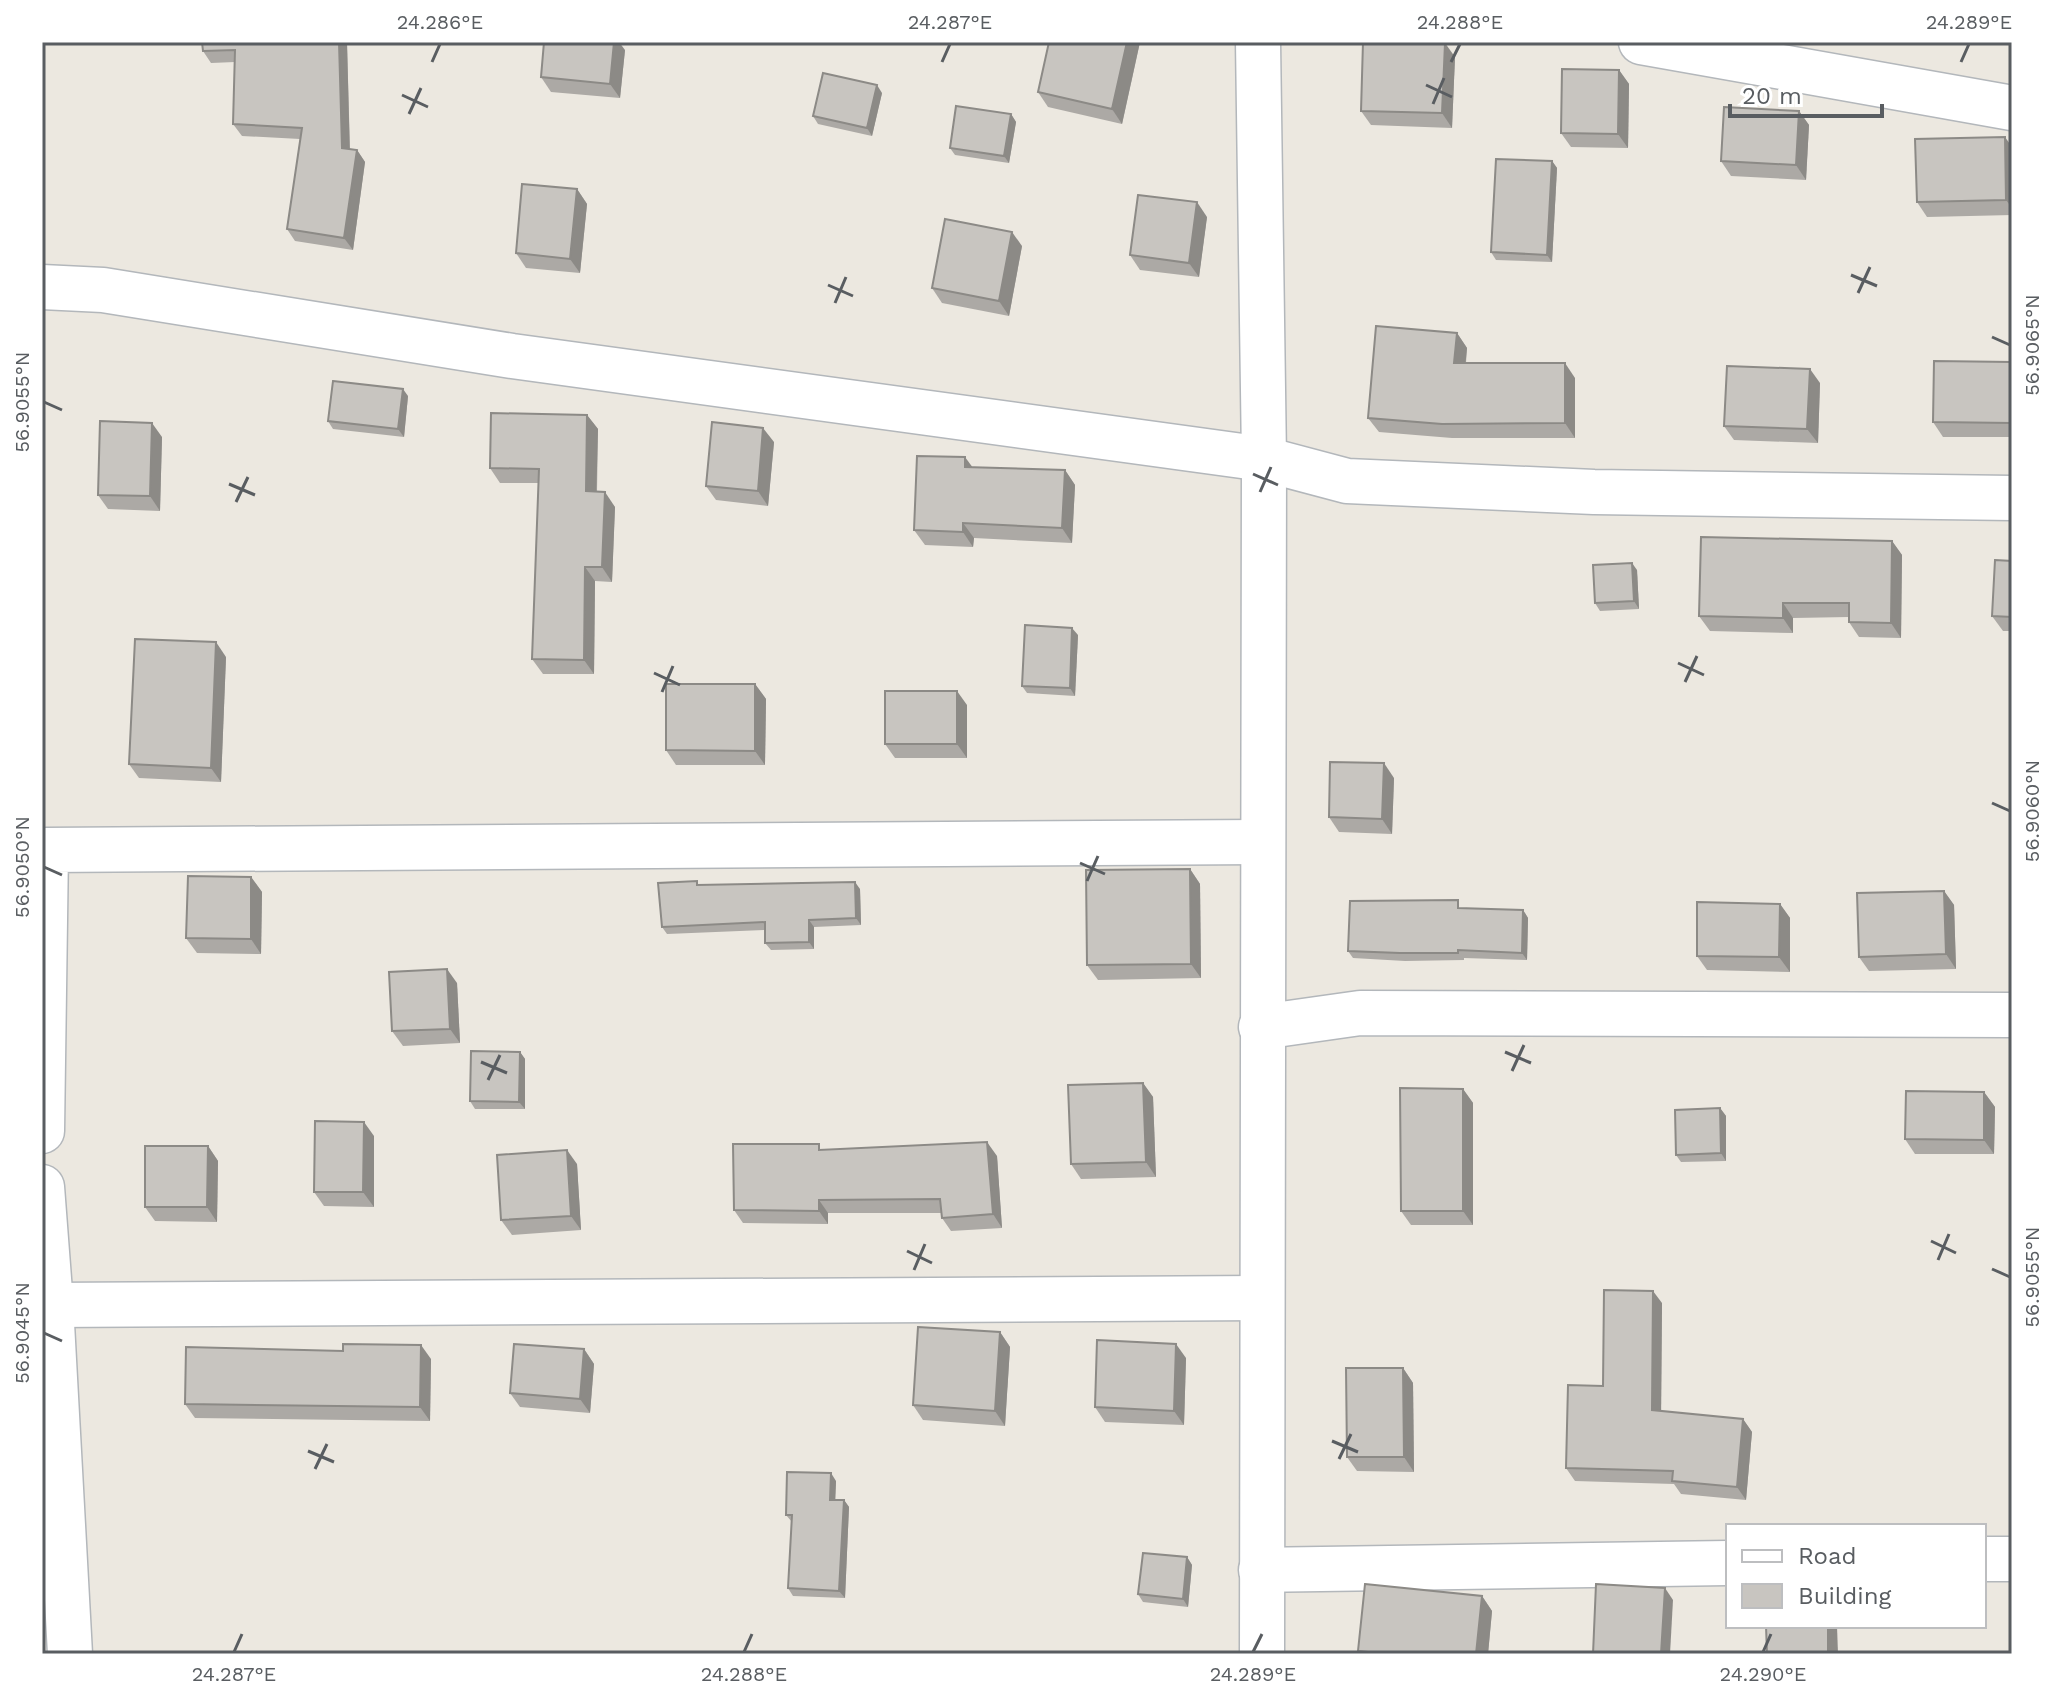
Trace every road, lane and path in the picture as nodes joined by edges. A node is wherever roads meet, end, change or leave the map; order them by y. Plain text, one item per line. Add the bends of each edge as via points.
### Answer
1 (1258, 42) edge
2 (1641, 42) edge
3 (2012, 108) edge
4 (42, 287) edge
5 (1264, 459) junction
6 (2012, 498) edge
7 (1261, 842) junction
8 (2012, 1015) edge
9 (1261, 1027) junction
10 (42, 1131) edge
11 (42, 1187) edge
12 (1261, 1298) junction
13 (51, 1305) junction
14 (1986, 1559) edge
15 (2012, 1559) edge
16 (1726, 1563) edge
17 (1261, 1570) junction
18 (70, 1654) edge
19 (1262, 1654) edge

1 - 5 street
2 - 3 street
4 - 5 street via 103,290 512,356
5 - 6 street via 1347,481 1609,493
5 - 7 street
7 - 9 street
7 - 10 street via 46,850
8 - 9 street via 1360,1013
9 - 12 street
11 - 13 street
12 - 13 street
12 - 17 street
13 - 18 street
14 - 15 street
16 - 17 street
17 - 19 street

